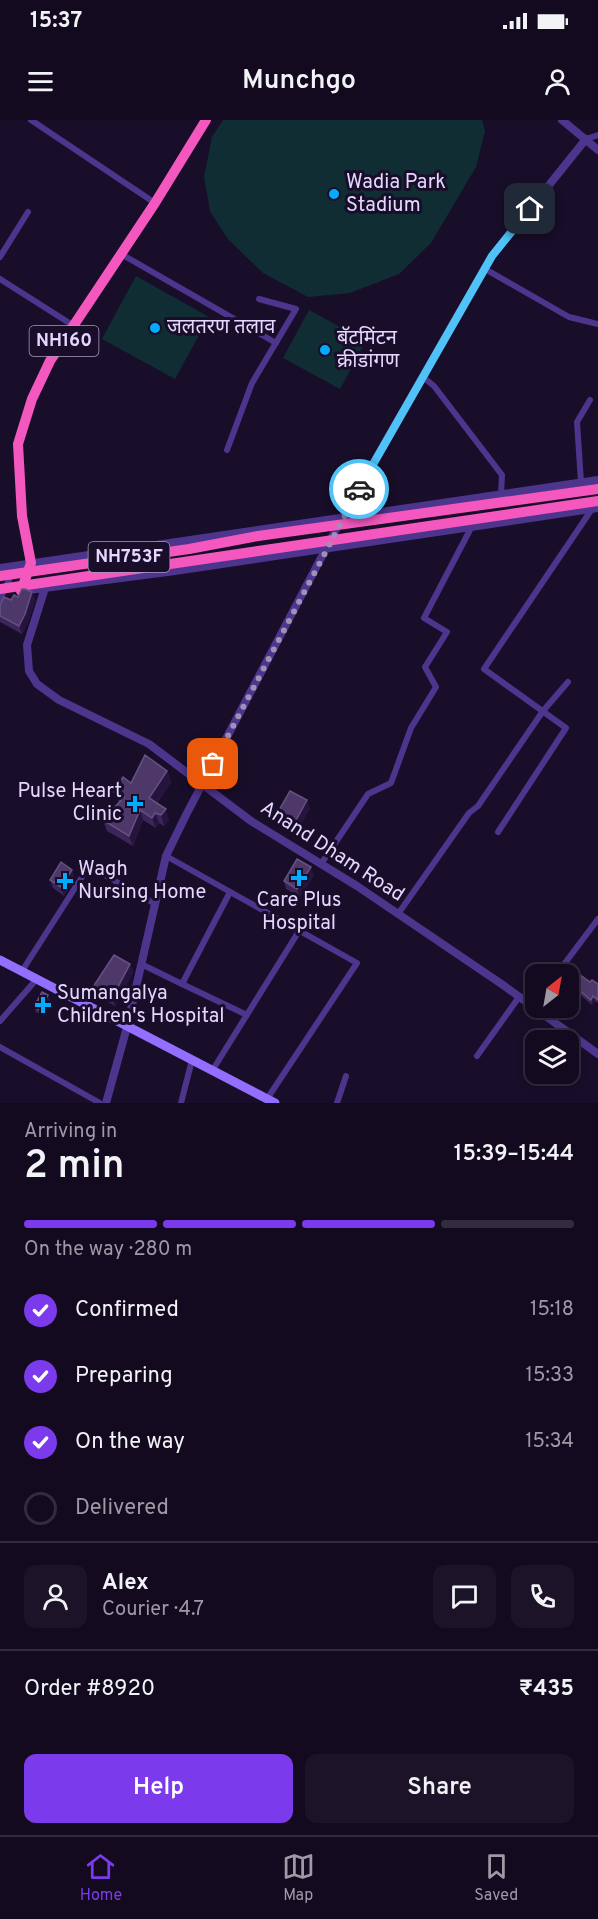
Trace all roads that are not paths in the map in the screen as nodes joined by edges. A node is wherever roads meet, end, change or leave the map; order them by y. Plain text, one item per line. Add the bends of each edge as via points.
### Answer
1 (31, 120) edge
2 (206, 120) edge
3 (562, 120) edge
4 (598, 135) edge
5 (586, 139) junction
6 (598, 150) edge
7 (155, 203) junction
8 (28, 212) dead end
9 (121, 254) junction
10 (0, 257) edge
11 (485, 269) junction
12 (0, 279) edge
13 (259, 299) dead end
14 (598, 324) edge
15 (74, 326) junction
16 (276, 343) junction
17 (423, 376) junction
18 (590, 400) dead end
19 (227, 450) dead end
20 (598, 480) edge
21 (581, 482) junction
22 (598, 489) edge
23 (501, 494) junction
24 (596, 506) edge
25 (342, 518) junction
26 (472, 526) junction
27 (327, 547) junction
28 (31, 563) junction
29 (16, 566) junction
30 (0, 568) edge
31 (0, 576) edge
32 (45, 588) junction
33 (21, 591) junction
34 (1, 594) edge
35 (568, 682) dead end
36 (543, 711) junction
37 (202, 785) junction
38 (498, 832) dead end
39 (166, 856) junction
40 (321, 864) junction
41 (230, 892) junction
42 (155, 904) junction
43 (398, 915) junction
44 (598, 919) edge
45 (299, 931) junction
46 (0, 960) edge
47 (141, 964) junction
48 (564, 964) edge
49 (21, 971) junction
50 (36, 980) junction
51 (182, 984) junction
52 (519, 997) junction
53 (247, 1015) junction
54 (0, 1021) edge
55 (127, 1027) junction
56 (0, 1047) edge
57 (598, 1054) edge
58 (477, 1056) dead end
59 (192, 1060) junction
60 (212, 1071) junction
61 (346, 1076) dead end
62 (271, 1101) edge
63 (100, 1103) edge
64 (106, 1103) edge
65 (181, 1103) edge
66 (337, 1103) edge

1 - 7 street
2 - 7 highway, NH160
3 - 5 street
4 - 5 street
5 - 6 street
5 - 11 street
7 - 9 highway, NH160
8 - 10 street
9 - 15 highway, NH160
9 - 16 street
11 - 14 street via 569,317
11 - 17 street
12 - 15 street
13 - 16 street via 296,309
15 - 28 highway, NH160 via 32,399 18,444 22,516
16 - 19 street via 252,383
17 - 23 street via 502,474
17 - 25 street
18 - 21 street via 577,422
20 - 21 street
21 - 23 street
22 - 31 highway, NH753F, bridge
23 - 25 street
24 - 26 street
24 - 34 highway, NH753F, bridge
24 - 36 street via 484,669
25 - 27 street
25 - 28 street
26 - 27 street
26 - 40 street via 424,618 447,632 425,667 436,687 411,728 392,783 368,794
27 - 32 street
27 - 37 street
28 - 29 street
28 - 33 highway
29 - 30 street
29 - 34 street
32 - 33 street
32 - 37 street, Anand Dham Road via 27,645 29,671 37,684 59,700 149,744
33 - 34 street
35 - 36 street
36 - 38 street via 566,728
36 - 43 street
37 - 39 street
37 - 40 street, Anand Dham Road
39 - 41 street
39 - 42 street
40 - 43 street, Anand Dham Road
41 - 45 street
41 - 51 street
42 - 47 street
42 - 49 street via 89,866
43 - 52 street, Anand Dham Road
44 - 48 street
45 - 53 street
45 - 62 street via 357,963
46 - 49 main road
47 - 51 street
47 - 55 street
49 - 50 main road
50 - 54 street
50 - 55 main road
51 - 53 street
52 - 57 street, Anand Dham Road
52 - 58 street
53 - 60 street
55 - 59 main road
55 - 64 street
56 - 63 street
59 - 60 main road
59 - 65 street
60 - 62 main road
61 - 66 street

